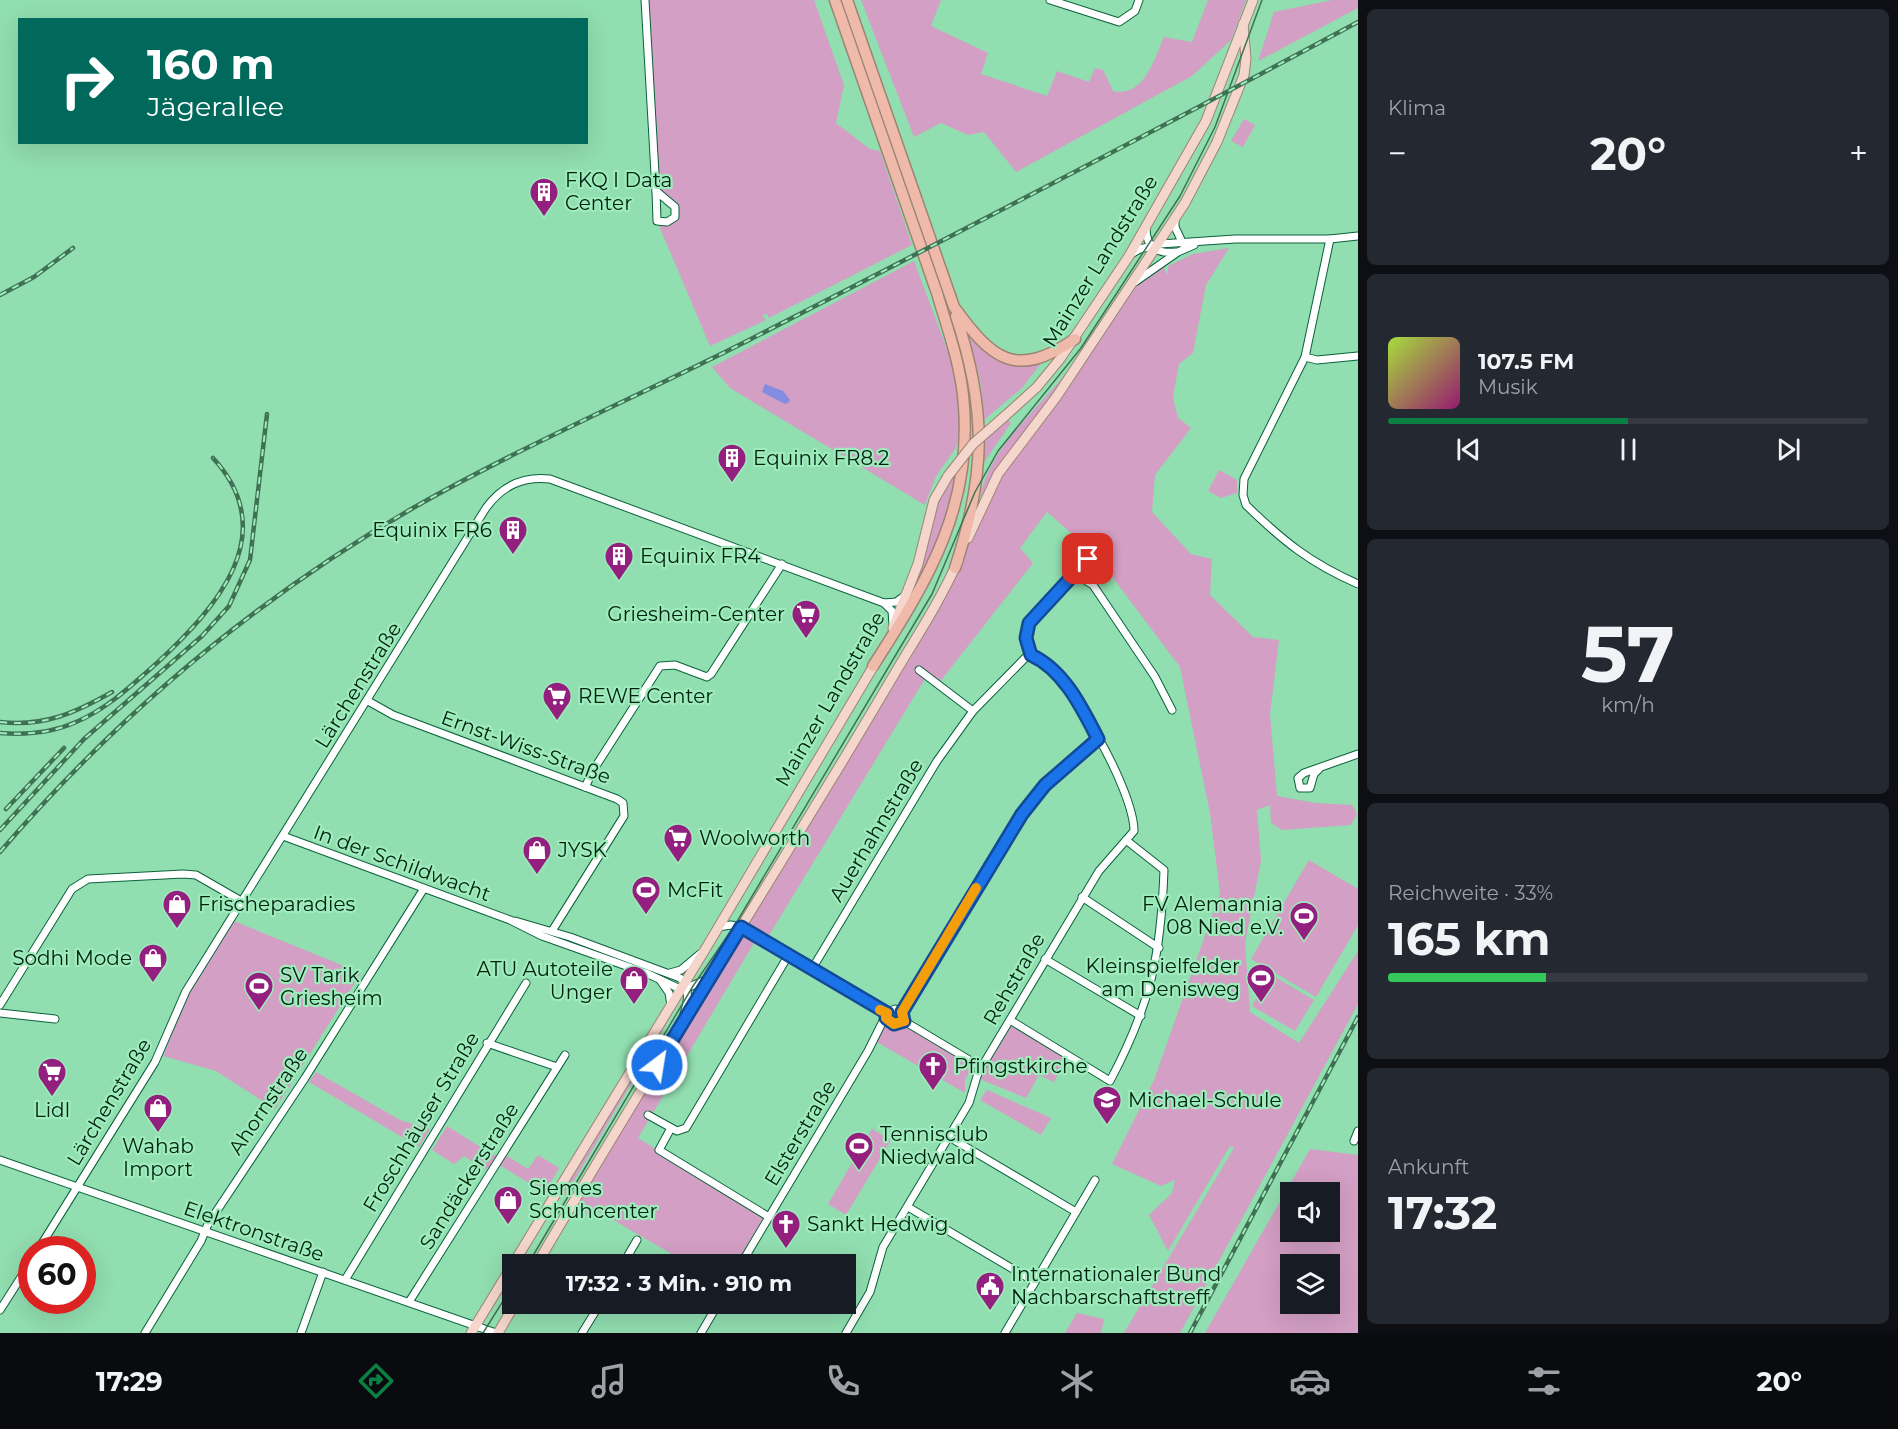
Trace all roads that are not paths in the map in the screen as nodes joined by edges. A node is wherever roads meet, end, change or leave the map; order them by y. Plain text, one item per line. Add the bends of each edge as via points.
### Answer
1 (645, 0) edge
2 (835, 0) edge
3 (847, 0) edge
4 (1050, 0) edge
5 (1139, 0) edge
6 (1253, 0) edge
7 (1243, 24) junction
8 (656, 191) dead end
9 (1175, 219) junction
10 (1146, 226) junction
11 (1358, 236) edge
12 (1330, 239) junction
13 (1183, 243) junction
14 (1200, 243) junction
15 (1155, 247) junction
16 (1178, 252) junction
17 (1129, 256) junction
18 (940, 266) junction
19 (1127, 290) junction
20 (1075, 339) junction
21 (1358, 356) edge
22 (1305, 357) junction
23 (1088, 559) dead end
24 (782, 564) junction
25 (955, 568) junction
26 (1072, 577) junction
27 (1358, 584) edge
28 (908, 593) junction
29 (884, 603) junction
30 (890, 634) junction
31 (1031, 655) junction
32 (873, 666) junction
33 (919, 670) dead end
34 (368, 701) junction
35 (1172, 710) dead end
36 (973, 711) junction
37 (1098, 739) junction
38 (1358, 754) edge
39 (1319, 769) dead end
40 (585, 787) junction
41 (283, 836) junction
42 (1126, 840) junction
43 (423, 890) junction
44 (1082, 897) junction
45 (243, 902) junction
46 (510, 920) junction
47 (558, 922) junction
48 (718, 927) junction
49 (741, 927) junction
50 (552, 931) junction
51 (568, 937) junction
52 (557, 941) junction
53 (706, 948) junction
54 (1159, 948) junction
55 (788, 956) junction
56 (1045, 959) junction
57 (812, 969) junction
58 (670, 973) junction
59 (658, 978) junction
60 (708, 979) junction
61 (526, 983) dead end
62 (684, 986) junction
63 (0, 1005) edge
64 (671, 1006) junction
65 (902, 1012) junction
66 (0, 1013) edge
67 (887, 1016) junction
68 (1141, 1016) junction
69 (55, 1019) dead end
70 (1010, 1020) junction
71 (904, 1021) junction
72 (681, 1026) junction
73 (488, 1043) junction
74 (565, 1055) dead end
75 (557, 1067) junction
76 (981, 1067) junction
77 (648, 1115) dead end
78 (671, 1128) junction
79 (1358, 1131) edge
80 (949, 1137) junction
81 (1354, 1141) dead end
82 (0, 1160) edge
83 (1095, 1180) dead end
84 (77, 1187) junction
85 (908, 1207) junction
86 (1076, 1212) junction
87 (769, 1217) junction
88 (205, 1231) junction
89 (47, 1236) edge
90 (637, 1240) dead end
91 (543, 1254) edge
92 (629, 1254) edge
93 (747, 1254) edge
94 (323, 1272) junction
95 (345, 1280) junction
96 (18, 1282) edge
97 (1035, 1282) junction
98 (409, 1302) junction
99 (0, 1310) edge
100 (509, 1314) edge
101 (594, 1314) edge
102 (712, 1314) edge
103 (473, 1329) edge
104 (145, 1333) edge
105 (301, 1333) edge
106 (497, 1333) edge
107 (582, 1333) edge
108 (701, 1333) edge
109 (846, 1333) edge
110 (1005, 1333) edge

1 - 8 street
2 - 32 highway via 937,294 963,394 963,468 952,519 914,603
3 - 18 highway
4 - 5 street via 1119,21 1135,11
6 - 7 main road, Mainzer Landstraße
7 - 9 main road, Mainzer Landstraße via 1243,78 1217,142
7 - 10 main road, Mainzer Landstraße via 1206,121
9 - 13 street
9 - 15 main road, Mainzer Landstraße
10 - 15 street
10 - 17 main road, Mainzer Landstraße
11 - 12 street
12 - 14 street
12 - 22 street
13 - 14 street
13 - 15 street
14 - 16 street
15 - 16 street via 1163,254
15 - 17 street
15 - 19 main road, Mainzer Landstraße
16 - 19 street
17 - 20 main road, Mainzer Landstraße
18 - 20 highway via 954,307 977,338 998,355 1034,360
18 - 25 highway via 969,356 978,403 975,490
19 - 25 main road, Mainzer Landstraße via 1057,396 998,474
20 - 28 main road, Mainzer Landstraße, bridge via 1037,387 973,444 948,476 934,500
21 - 22 street via 1317,360
22 - 27 street via 1244,479 1243,499 1295,550
23 - 26 street
24 - 29 street, Lärchenstraße
24 - 34 street, Lärchenstraße via 550,479 529,478 499,492 486,508
24 - 40 street via 711,674 707,677 675,665 660,666
25 - 49 main road, Mainzer Landstraße
26 - 31 street via 1029,623 1026,638
26 - 35 street via 1093,585 1155,677
28 - 29 street via 896,602
28 - 30 main road, Mainzer Landstraße
29 - 30 street via 893,616
30 - 32 main road, Mainzer Landstraße
31 - 36 street, Auerhahnstraße
31 - 37 street via 1043,660 1062,680
32 - 48 main road, Mainzer Landstraße
33 - 36 street
34 - 40 street, Ernst-Wiss-Straße via 393,715
34 - 41 street, Lärchenstraße
36 - 57 street, Auerhahnstraße via 917,793
37 - 42 street via 1120,783 1134,826
37 - 65 street via 1045,785 1022,814
38 - 39 street
40 - 47 street, Ernst-Wiss-Straße via 618,799 625,812
41 - 43 street, In der Schildwacht
41 - 45 street, Lärchenstraße
42 - 44 street, Rehstraße
42 - 54 street via 1164,870
43 - 46 street, In der Schildwacht
43 - 88 street, Ahornstraße
44 - 54 street
44 - 56 street, Rehstraße
45 - 63 street via 206,879 183,874 80,882
45 - 84 street, Lärchenstraße via 186,991 155,1062
46 - 50 street, In der Schildwacht
46 - 52 street, In der Schildwacht
47 - 50 street, Ernst-Wiss-Straße
47 - 51 street
48 - 49 street
48 - 53 main road, Mainzer Landstraße
49 - 55 street
49 - 60 main road, Mainzer Landstraße
50 - 51 street, In der Schildwacht
50 - 52 street
51 - 58 street, In der Schildwacht
52 - 59 street, In der Schildwacht
53 - 58 street via 681,970
53 - 62 main road, Mainzer Landstraße
54 - 68 street
55 - 57 street
55 - 78 street via 686,1128
56 - 68 street
56 - 70 street, Rehstraße
57 - 67 street
58 - 62 street, In der Schildwacht
59 - 62 street, In der Schildwacht
59 - 64 street via 669,993
60 - 62 street
60 - 72 main road, Mainzer Landstraße
61 - 73 street, Froschhäuser Straße
62 - 64 main road, Mainzer Landstraße
62 - 72 street via 688,1000
64 - 103 main road, Mainzer Landstraße
65 - 67 street via 895,1009
65 - 71 street
66 - 69 street
67 - 71 street via 894,1024
67 - 87 street, Elsterstraße
68 - 70 street via 1110,1081
70 - 76 street, Rehstraße
71 - 76 street
72 - 91 main road, Mainzer Landstraße
73 - 75 street
73 - 95 street, Froschhäuser Straße
74 - 75 street, Sandäckerstraße
75 - 98 street, Sandäckerstraße
76 - 80 street, Rehstraße via 969,1103
77 - 78 street
78 - 87 street via 659,1150
79 - 81 street
80 - 85 street, Rehstraße
80 - 86 street
82 - 84 street, Elektronstraße
83 - 86 street
84 - 88 street, Elektronstraße
84 - 89 street, Lärchenstraße
85 - 97 street
85 - 109 street, Rehstraße via 883,1247 870,1292
86 - 97 street
87 - 93 street, Elsterstraße
88 - 94 street, Elektronstraße
88 - 104 street, Ahornstraße
90 - 92 street
94 - 95 street, Elektronstraße
94 - 105 street
95 - 98 street, Elektronstraße
96 - 99 street
97 - 110 street
98 - 103 street, Elektronstraße
100 - 106 main road
101 - 107 street
102 - 108 street
103 - 106 street, Elektronstraße

